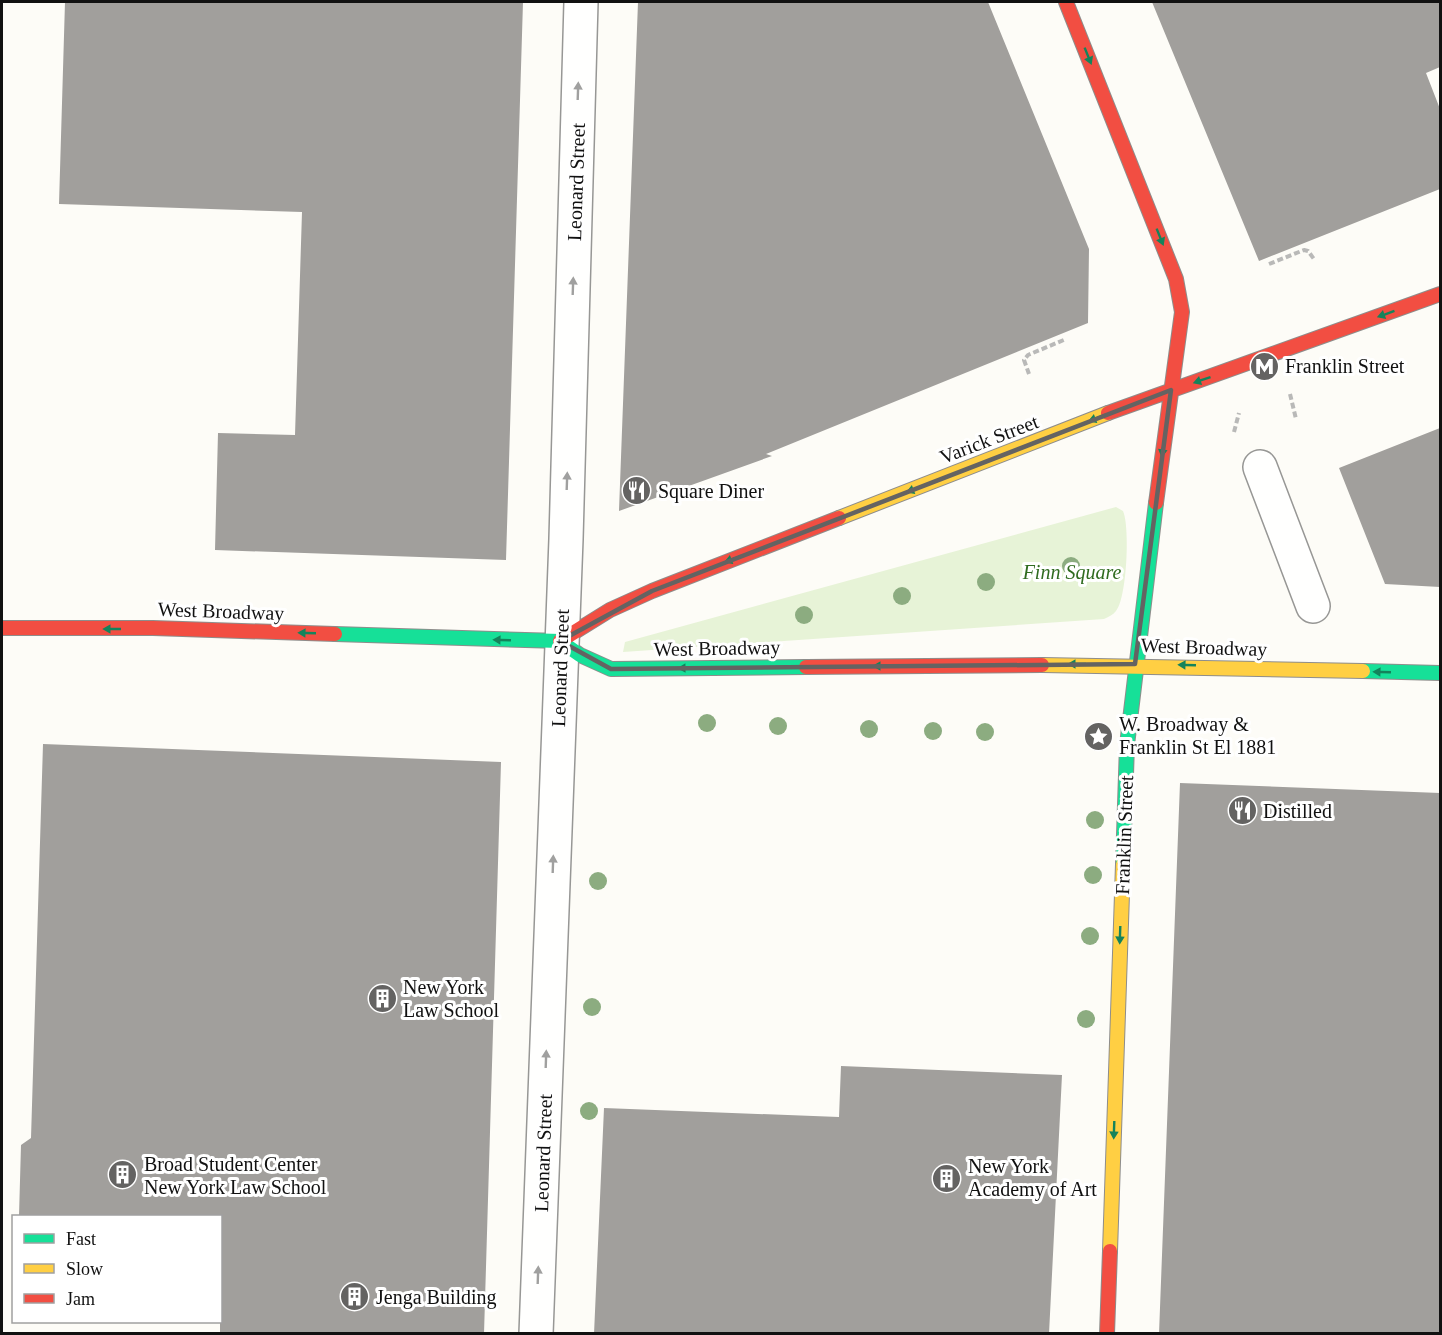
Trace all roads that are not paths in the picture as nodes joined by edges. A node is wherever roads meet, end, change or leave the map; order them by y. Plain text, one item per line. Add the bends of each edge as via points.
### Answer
1 (581, 2) edge
2 (1066, 2) edge
3 (1440, 294) edge
4 (1171, 390) junction
5 (1260, 466) dead end
6 (1313, 606) dead end
7 (2, 628) edge
8 (560, 641) junction
9 (1135, 664) junction
10 (1440, 673) edge
11 (536, 1334) edge
12 (1107, 1334) edge

8 -> 1 street, Leonard Street
2 -> 4 main road, Franklin Street via 1176,279 1182,312
3 -> 4 main road, Varick Street
4 -> 8 main road, Varick Street via 652,591 610,610
4 -> 9 main road, Franklin Street
5 - 6 street
8 -> 7 main road, West Broadway via 153,628
9 -> 8 main road, West Broadway via 611,669
11 -> 8 street, Leonard Street
10 -> 9 main road, West Broadway
9 -> 12 main road, Franklin Street via 1126,769

